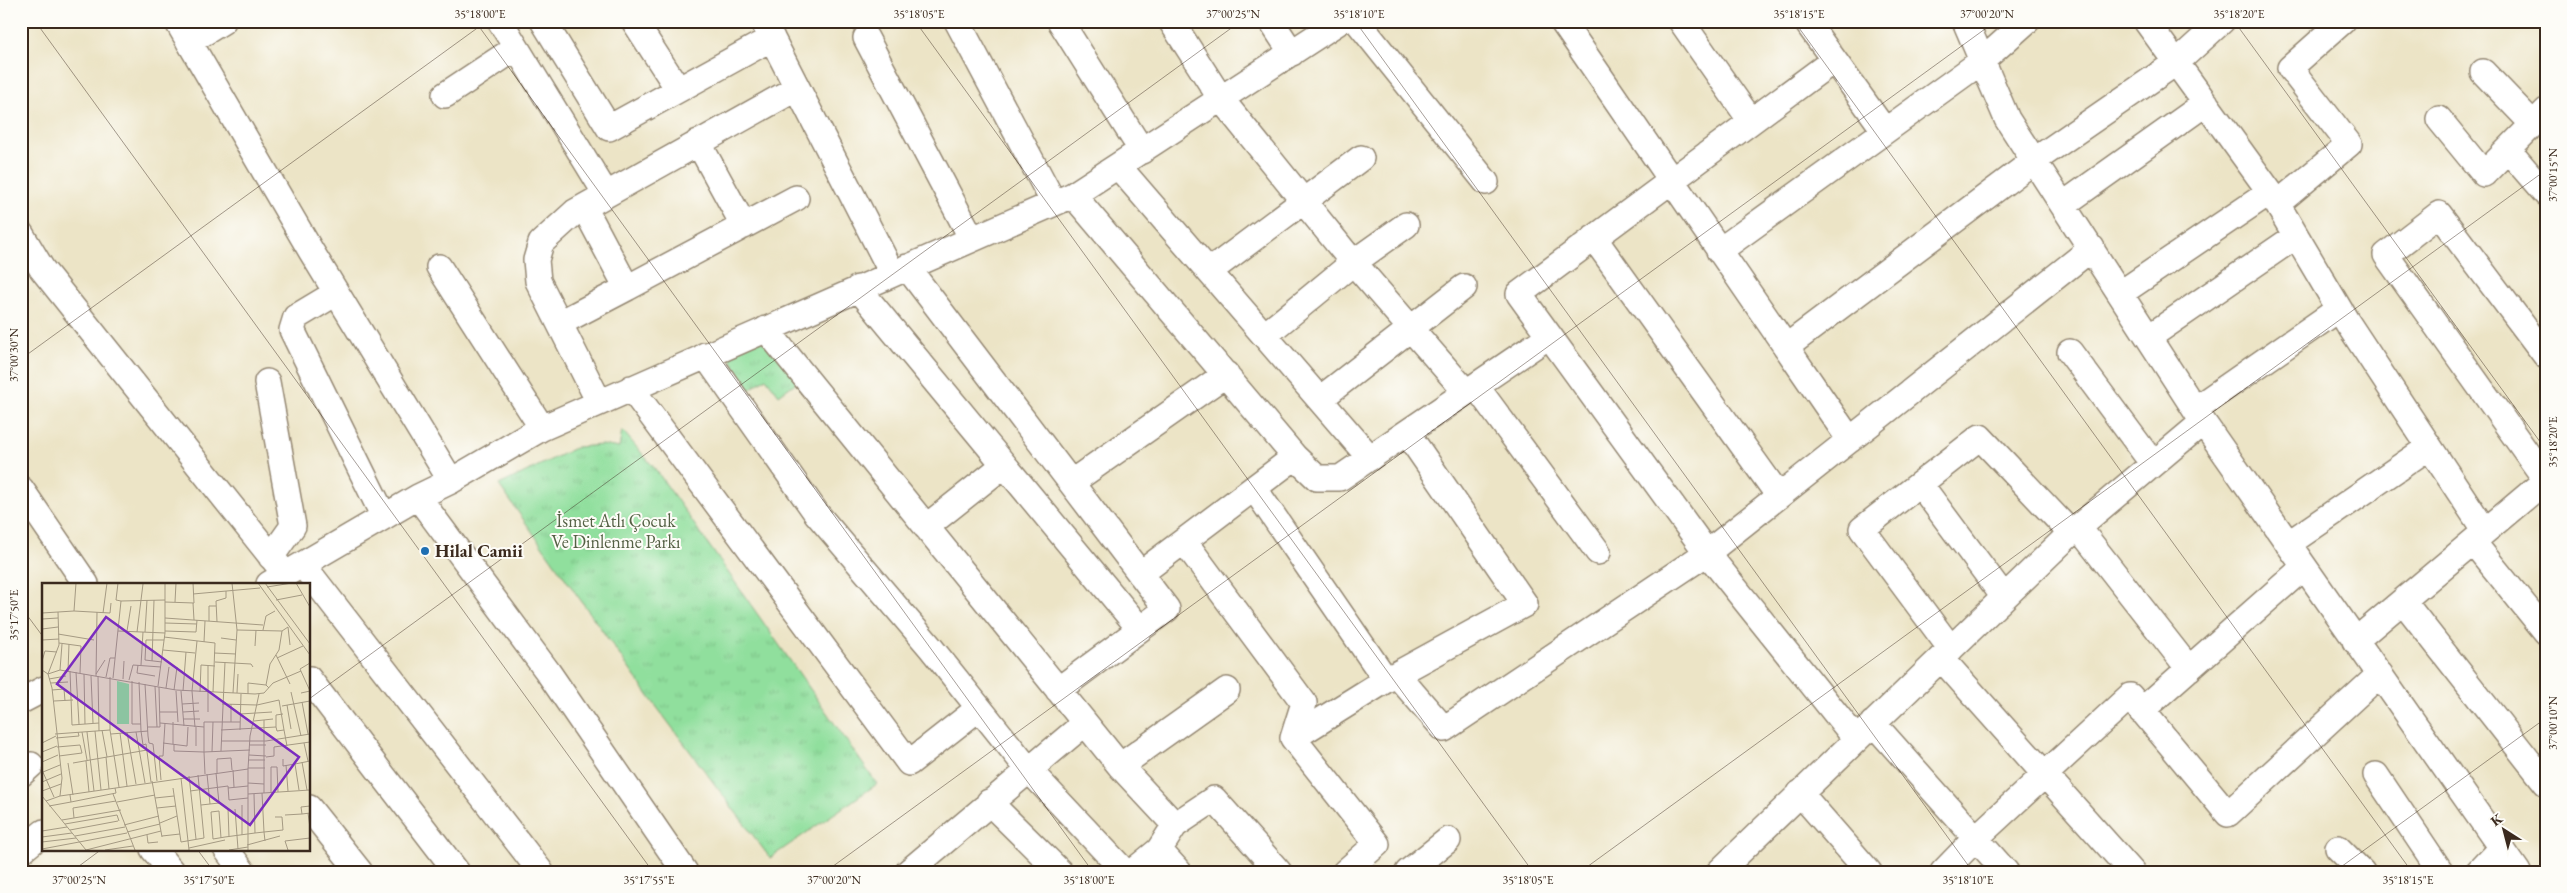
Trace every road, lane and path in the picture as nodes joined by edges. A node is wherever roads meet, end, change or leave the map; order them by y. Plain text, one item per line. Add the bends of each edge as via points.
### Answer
1 (223, 21) edge
2 (500, 21) edge
3 (542, 21) edge
4 (634, 21) edge
5 (957, 21) edge
6 (1060, 21) edge
7 (1171, 21) edge
8 (1271, 21) edge
9 (1340, 21) edge
10 (1356, 21) edge
11 (1563, 21) edge
12 (1681, 21) edge
13 (1806, 21) edge
14 (1965, 21) edge
15 (2027, 21) edge
16 (2146, 21) edge
17 (2222, 21) edge
18 (2343, 21) edge
19 (767, 29) edge
20 (183, 32) edge
21 (866, 38) dead end
22 (516, 48) junction
23 (1292, 53) junction
24 (1834, 60) junction
25 (1982, 61) junction
26 (2177, 62) junction
27 (2483, 72) dead end
28 (797, 88) junction
29 (678, 89) junction
30 (445, 95) dead end
31 (1221, 99) junction
32 (2206, 103) junction
33 (2539, 117) edge
34 (2439, 119) dead end
35 (1750, 121) junction
36 (1885, 131) junction
37 (698, 142) junction
38 (2508, 150) junction
39 (1142, 151) junction
40 (1362, 158) dead end
41 (2035, 160) junction
42 (1118, 166) junction
43 (1670, 180) junction
44 (1486, 182) dead end
45 (606, 194) junction
46 (2546, 194) edge
47 (796, 198) dead end
48 (2273, 198) junction
49 (1063, 199) junction
50 (1303, 201) junction
51 (2064, 204) junction
52 (584, 206) junction
53 (1406, 225) dead end
54 (744, 226) junction
55 (21, 234) edge
56 (2296, 236) junction
57 (1594, 238) junction
58 (972, 239) junction
59 (2092, 248) junction
60 (1719, 251) junction
61 (1354, 262) junction
62 (439, 267) dead end
63 (899, 270) junction
64 (1210, 271) junction
65 (32, 272) edge
66 (1464, 287) dead end
67 (627, 288) junction
68 (858, 288) junction
69 (336, 293) junction
70 (2121, 293) junction
71 (2339, 309) junction
72 (560, 323) junction
73 (1410, 328) junction
74 (766, 329) junction
75 (1266, 335) junction
76 (1549, 336) junction
77 (2150, 337) junction
78 (1786, 347) junction
79 (2070, 352) dead end
80 (705, 355) junction
81 (2546, 356) edge
82 (1226, 374) junction
83 (267, 382) dead end
84 (631, 388) junction
85 (1471, 389) junction
86 (1320, 400) junction
87 (599, 402) junction
88 (2200, 416) junction
89 (542, 428) junction
90 (1407, 433) junction
91 (1850, 440) junction
92 (2429, 447) junction
93 (1295, 457) junction
94 (1370, 458) junction
95 (2153, 464) junction
96 (1004, 465) junction
97 (2546, 480) edge
98 (451, 481) junction
99 (1072, 482) junction
100 (1920, 484) junction
101 (1254, 488) junction
102 (21, 489) edge
103 (1779, 496) junction
104 (418, 497) junction
105 (384, 517) junction
106 (926, 527) junction
107 (2075, 530) junction
108 (2479, 536) junction
109 (1184, 541) junction
110 (2288, 544) junction
111 (1598, 552) dead end
112 (1707, 553) junction
113 (2304, 567) junction
114 (282, 570) edge
115 (1140, 574) junction
116 (85, 583) edge
117 (293, 583) edge
118 (2004, 597) junction
119 (2402, 601) junction
120 (310, 603) edge
121 (1140, 629) junction
122 (2546, 632) edge
123 (2356, 641) junction
124 (1946, 653) junction
125 (2189, 669) junction
126 (2380, 674) junction
127 (1391, 678) junction
128 (310, 680) edge
129 (1058, 690) junction
130 (1227, 690) dead end
131 (979, 708) junction
132 (2141, 711) junction
133 (1084, 723) junction
134 (1865, 731) junction
135 (1293, 738) junction
136 (1120, 766) junction
137 (1028, 770) junction
138 (2046, 775) junction
139 (2376, 775) dead end
140 (2546, 783) edge
141 (1800, 794) junction
142 (989, 802) junction
143 (310, 809) edge
144 (1175, 825) junction
145 (42, 834) edge
146 (1976, 838) junction
147 (1448, 840) dead end
148 (2502, 847) junction
149 (2338, 848) dead end
150 (21, 850) edge
151 (154, 850) edge
152 (227, 850) edge
153 (1159, 850) junction
154 (1730, 868) edge
155 (917, 869) edge
156 (172, 872) edge
157 (242, 872) edge
158 (360, 872) edge
159 (457, 872) edge
160 (541, 872) edge
161 (685, 872) edge
162 (1060, 872) edge
163 (1125, 872) edge
164 (1132, 872) edge
165 (1179, 872) edge
166 (1279, 872) edge
167 (1345, 872) edge
168 (1408, 872) edge
169 (1869, 872) edge
170 (1943, 872) edge
171 (2006, 872) edge
172 (2132, 872) edge
173 (2362, 872) edge
174 (2441, 872) edge
175 (2478, 872) edge
176 (2518, 872) edge

1 - 20 street
2 - 22 street
3 - 29 street via 609,128
4 - 29 street
5 - 49 street
6 - 39 street
7 - 31 street
8 - 23 street
9 - 23 street
10 - 44 street
11 - 43 street
12 - 35 street
13 - 24 street
14 - 25 street
15 - 25 street
16 - 26 street
17 - 26 street
18 - 48 street via 2290,68 2349,144
19 - 28 street
19 - 29 street
20 - 69 street
21 - 58 street
22 - 30 street
22 - 45 street
23 - 31 street
24 - 35 street
24 - 36 street
25 - 36 street
25 - 41 street via 2007,119
26 - 32 street
26 - 41 street
27 - 33 street
28 - 37 street
28 - 63 street
31 - 39 street
31 - 50 street
32 - 48 street
32 - 51 street
33 - 38 street
34 - 38 street via 2484,174
35 - 43 street
36 - 60 street
37 - 45 street
37 - 54 street
38 - 46 street
39 - 42 street
40 - 50 street
41 - 51 street
41 - 78 street
42 - 49 street
42 - 64 street
43 - 57 street
43 - 60 street
45 - 52 street
47 - 54 street
48 - 56 street
48 - 70 street
49 - 58 street
49 - 82 street
50 - 61 street
50 - 64 street
51 - 59 street
52 - 67 street
52 - 72 street via 558,225 541,243 536,260 538,281
53 - 61 street
54 - 67 street
55 - 65 street
56 - 71 street
56 - 77 street
57 - 76 street via 1519,294
57 - 103 street
58 - 63 street
59 - 70 street
59 - 91 street
60 - 78 street
61 - 73 street
61 - 75 street
62 - 89 street
63 - 68 street
63 - 99 street
64 - 75 street
65 - 114 street
66 - 73 street
67 - 72 street
68 - 74 street
68 - 96 street
69 - 98 street
69 - 105 street via 296,317 292,330
70 - 77 street
71 - 88 street
71 - 92 street
72 - 87 street
73 - 85 street
73 - 86 street
74 - 80 street
74 - 106 street
75 - 86 street
76 - 85 street
76 - 112 street
77 - 88 street
78 - 91 street
79 - 95 street
80 - 84 street
80 - 131 street via 817,514
81 - 97 street via 2439,214 2386,255
82 - 93 street
82 - 99 street
83 - 114 street via 293,526
84 - 87 street
84 - 131 street via 909,763
85 - 90 street
85 - 111 street
86 - 94 street
87 - 89 street
88 - 95 street
88 - 110 street
89 - 98 street
90 - 94 street
90 - 127 street via 1525,604
91 - 103 street
92 - 108 street
92 - 110 street
93 - 94 street via 1318,478 1340,478
93 - 101 street
95 - 107 street
96 - 106 street
96 - 121 street
97 - 108 street
98 - 104 street
99 - 115 street
100 - 107 street via 1980,438
100 - 118 street
100 - 124 street via 1862,529
101 - 109 street
101 - 127 street
102 - 116 street
103 - 112 street
104 - 105 street
104 - 161 street via 548,672
105 - 114 street
106 - 129 street
107 - 118 street
107 - 125 street
108 - 119 street
108 - 122 street
109 - 115 street
109 - 135 street via 1304,703
110 - 113 street
112 - 127 street via 1444,730
112 - 134 street
113 - 123 street
113 - 125 street
114 - 117 street
115 - 121 street via 1167,609
118 - 124 street
119 - 123 street
119 - 140 street
120 - 160 street
121 - 129 street
123 - 126 street
124 - 134 street
124 - 138 street
125 - 132 street
126 - 132 street via 2228,814
126 - 148 street
127 - 135 street
128 - 159 street
129 - 133 street
130 - 136 street
131 - 137 street
132 - 138 street via 2130,696
133 - 136 street
133 - 137 street
134 - 141 street
134 - 146 street
135 - 167 street via 1377,844
136 - 144 street
137 - 142 street
137 - 163 street
138 - 146 street
138 - 172 street
139 - 174 street
141 - 154 street
141 - 169 street
142 - 155 street
142 - 162 street
143 - 158 street
144 - 153 street
144 - 166 street via 1214,799
145 - 150 street
146 - 170 street
146 - 171 street
147 - 168 street
148 - 175 street
148 - 176 street
149 - 173 street
151 - 156 street
152 - 157 street
153 - 164 street
153 - 165 street

